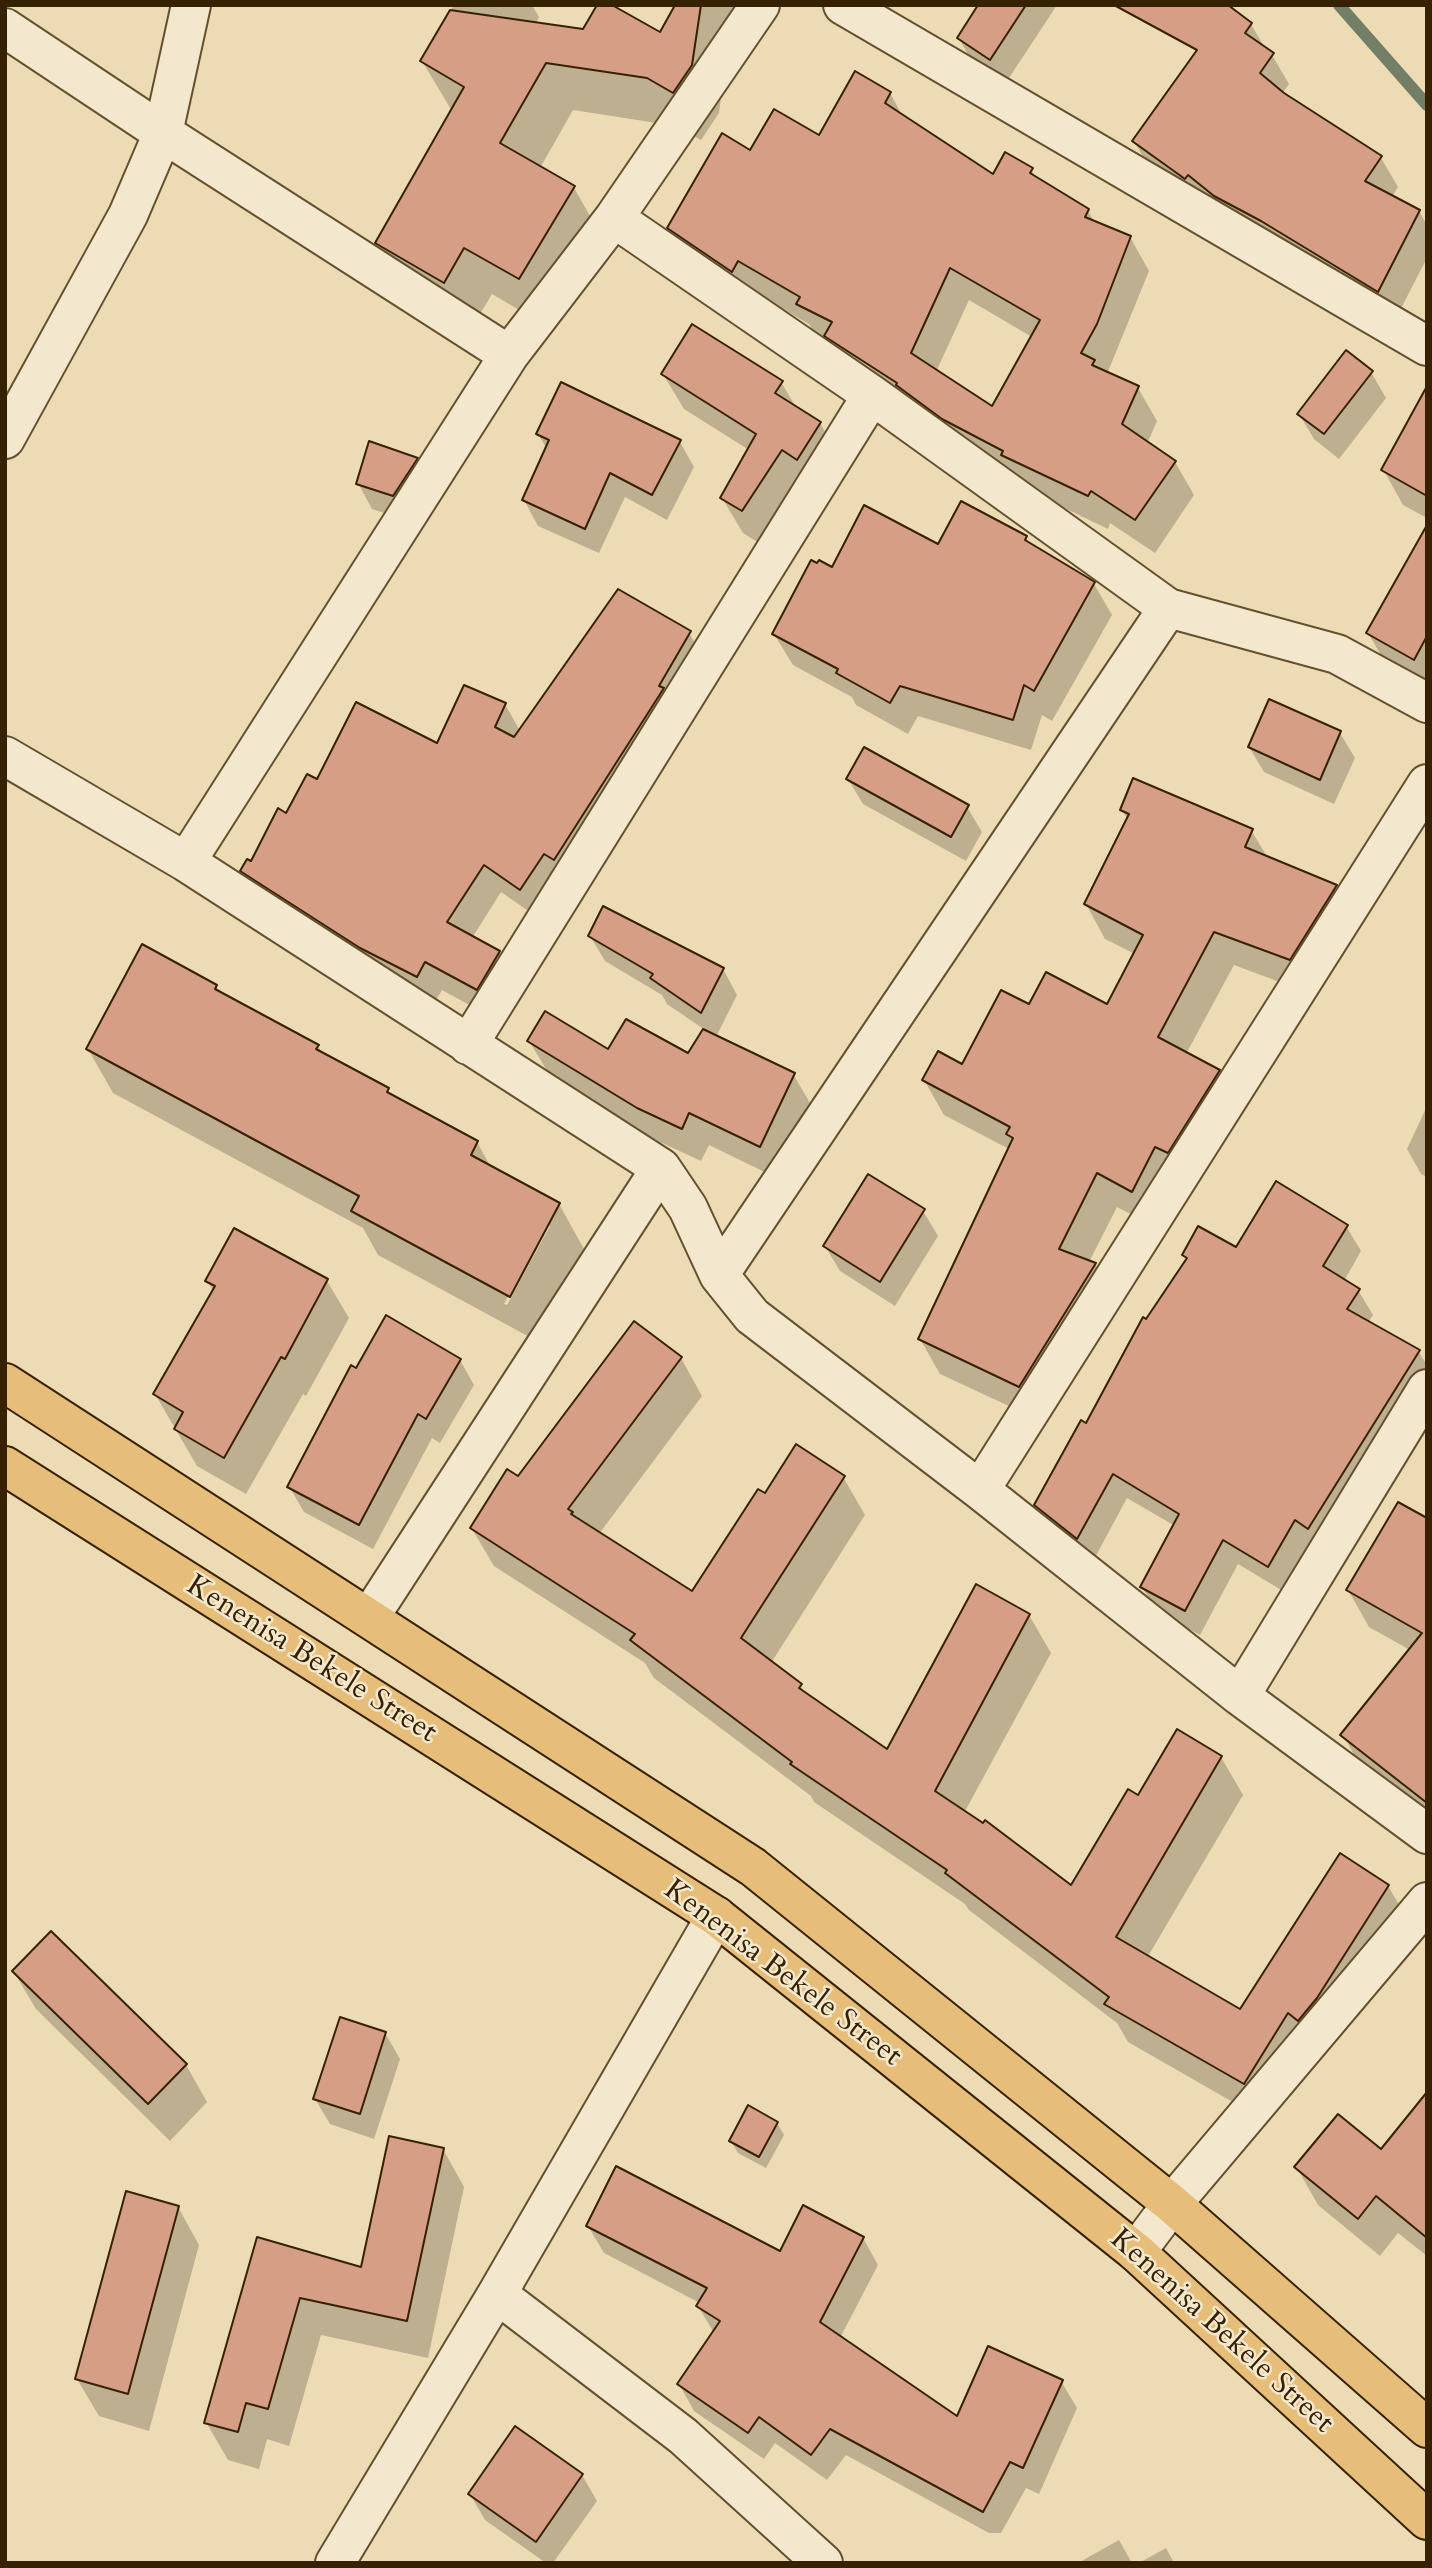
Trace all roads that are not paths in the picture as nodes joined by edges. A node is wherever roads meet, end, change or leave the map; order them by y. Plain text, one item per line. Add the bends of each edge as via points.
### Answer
1 (191, 5) edge
2 (760, 5) edge
3 (843, 5) edge
4 (5, 28) edge
5 (163, 133) junction
6 (614, 218) junction
7 (1427, 346) edge
8 (509, 355) junction
9 (872, 395) junction
10 (5, 439) edge
11 (1168, 608) junction
12 (1427, 704) edge
13 (5, 756) edge
14 (1427, 784) edge
15 (187, 862) junction
16 (468, 1045) junction
17 (661, 1168) junction
18 (719, 1275) junction
19 (5, 1383) edge
20 (1427, 1389) edge
21 (5, 1466) edge
22 (980, 1490) junction
23 (369, 1618) junction
24 (1240, 1696) junction
25 (1427, 1834) edge
26 (1427, 1902) edge
27 (716, 1916) junction
28 (1172, 2204) junction
29 (1136, 2252) junction
30 (497, 2294) junction
31 (1427, 2428) edge
32 (1427, 2520) edge
33 (335, 2563) edge
34 (823, 2563) edge

1 - 5 street
2 - 6 street
3 - 7 street
4 - 5 street
5 - 8 street
5 - 10 street via 128,215
6 - 8 street
6 - 9 street
8 - 15 street
9 - 11 street
9 - 16 street
11 - 12 street via 1337,654
11 - 18 street
13 - 15 street
14 - 22 street
15 - 16 street
16 - 17 street
17 - 18 street via 688,1208
17 - 23 street
18 - 22 street via 752,1317
19 - 23 main road, Kenenisa Bekele Street
20 - 24 street
21 - 27 main road, Kenenisa Bekele Street
22 - 24 street
23 - 28 main road, Kenenisa Bekele Street via 753,1867
24 - 25 street
26 - 28 street
27 - 29 main road, Kenenisa Bekele Street
27 - 30 street
28 - 29 street
28 - 31 main road, Kenenisa Bekele Street
29 - 32 main road, Kenenisa Bekele Street
30 - 33 street
30 - 34 street via 683,2436

